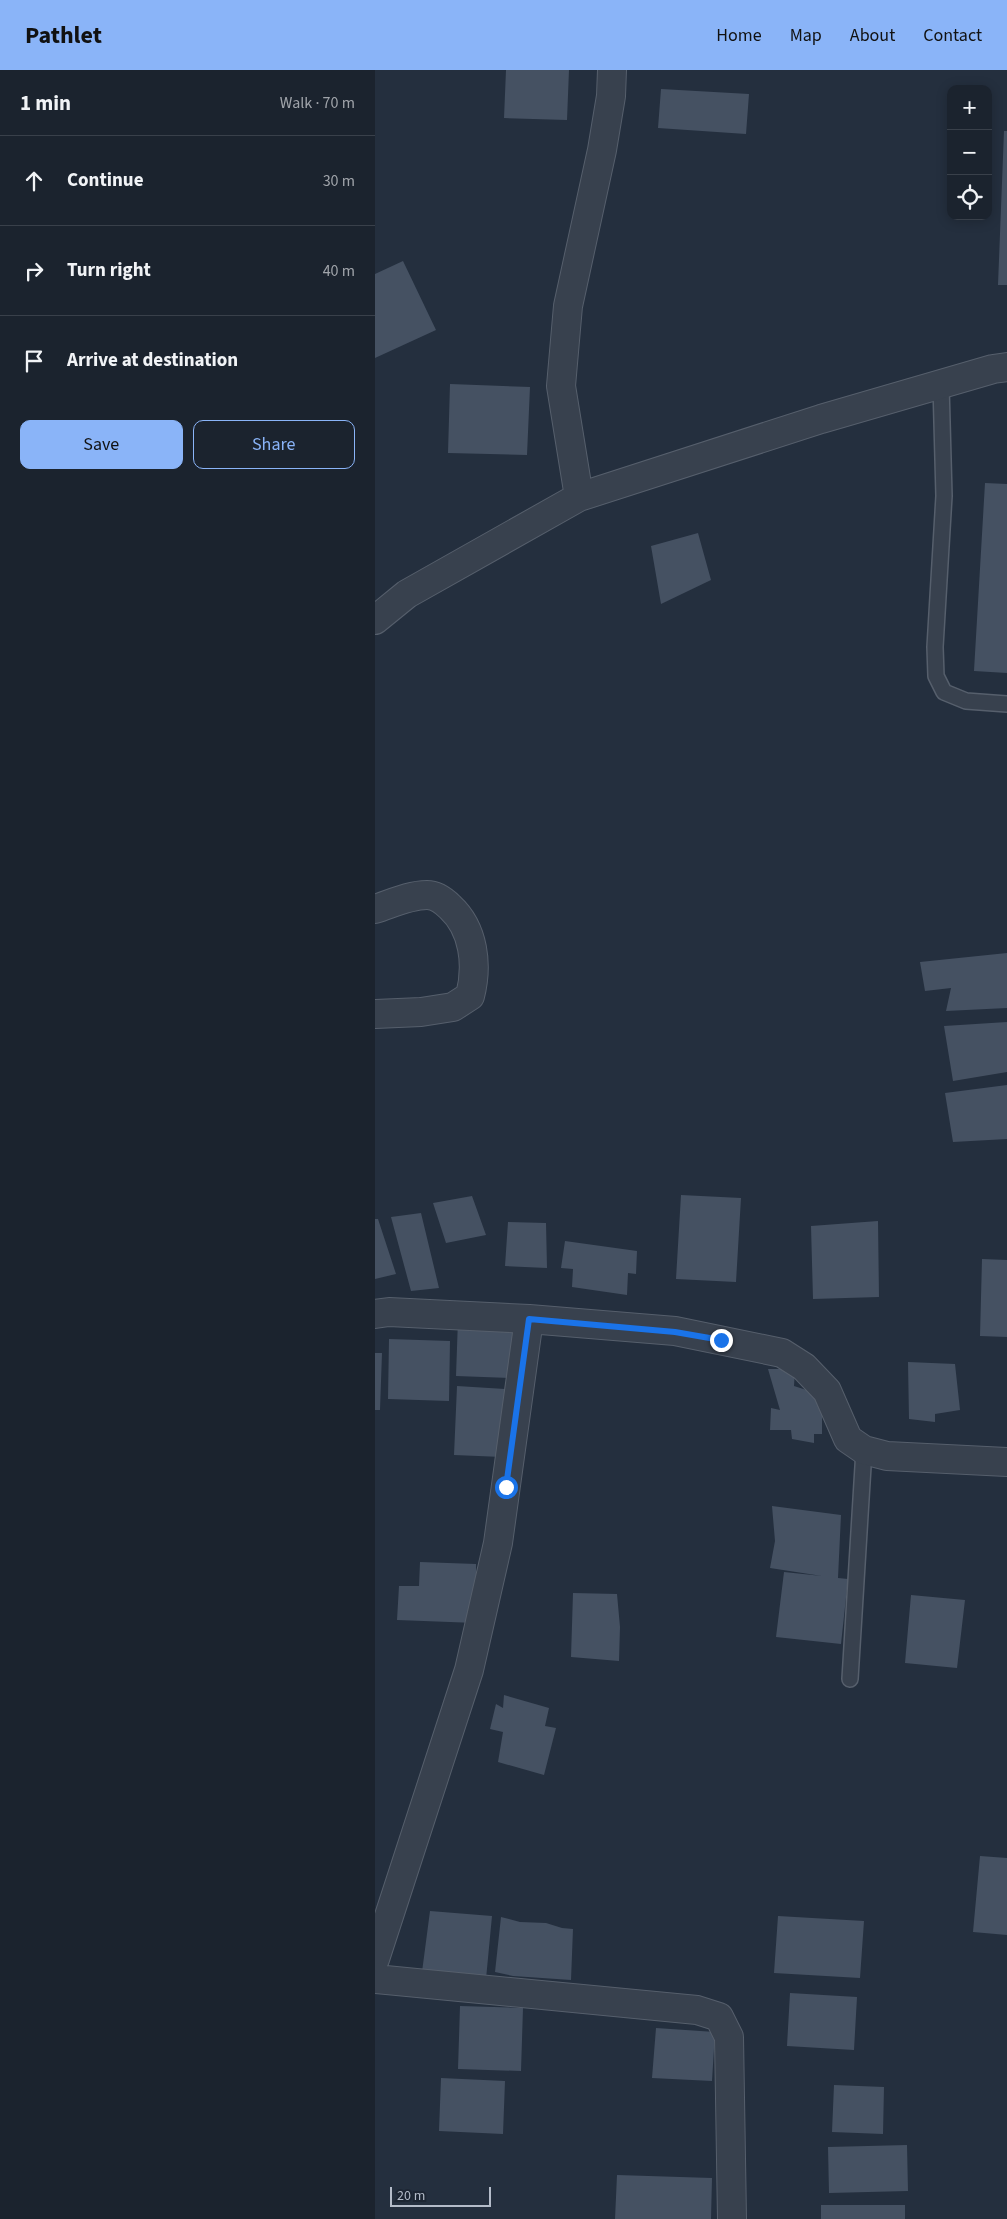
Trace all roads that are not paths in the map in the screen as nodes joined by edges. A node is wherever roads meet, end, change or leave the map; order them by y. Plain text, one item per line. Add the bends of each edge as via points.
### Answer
1 (613, 70) edge
2 (1007, 367) edge
3 (941, 385) junction
4 (579, 497) junction
5 (375, 620) edge
6 (1007, 704) edge
7 (375, 909) edge
8 (375, 1014) edge
9 (375, 1314) edge
10 (529, 1319) junction
11 (863, 1450) junction
12 (1007, 1462) edge
13 (851, 1679) dead end
14 (375, 1959) edge
15 (375, 1979) edge
16 (732, 2219) edge

1 - 4 street via 602,150 568,306 561,386
2 - 3 street
3 - 4 street via 821,419
3 - 6 lane via 944,496 936,676 943,692 965,701
4 - 5 street via 407,594
7 - 8 street via 428,894 443,899 460,916 472,946 474,979 470,996 453,1008
9 - 10 street
10 - 11 street via 675,1332 782,1353 805,1367 827,1391 848,1439
10 - 14 street via 498,1544 469,1670
11 - 12 street via 887,1456
11 - 13 lane
15 - 16 street via 697,2010 719,2017 729,2038

